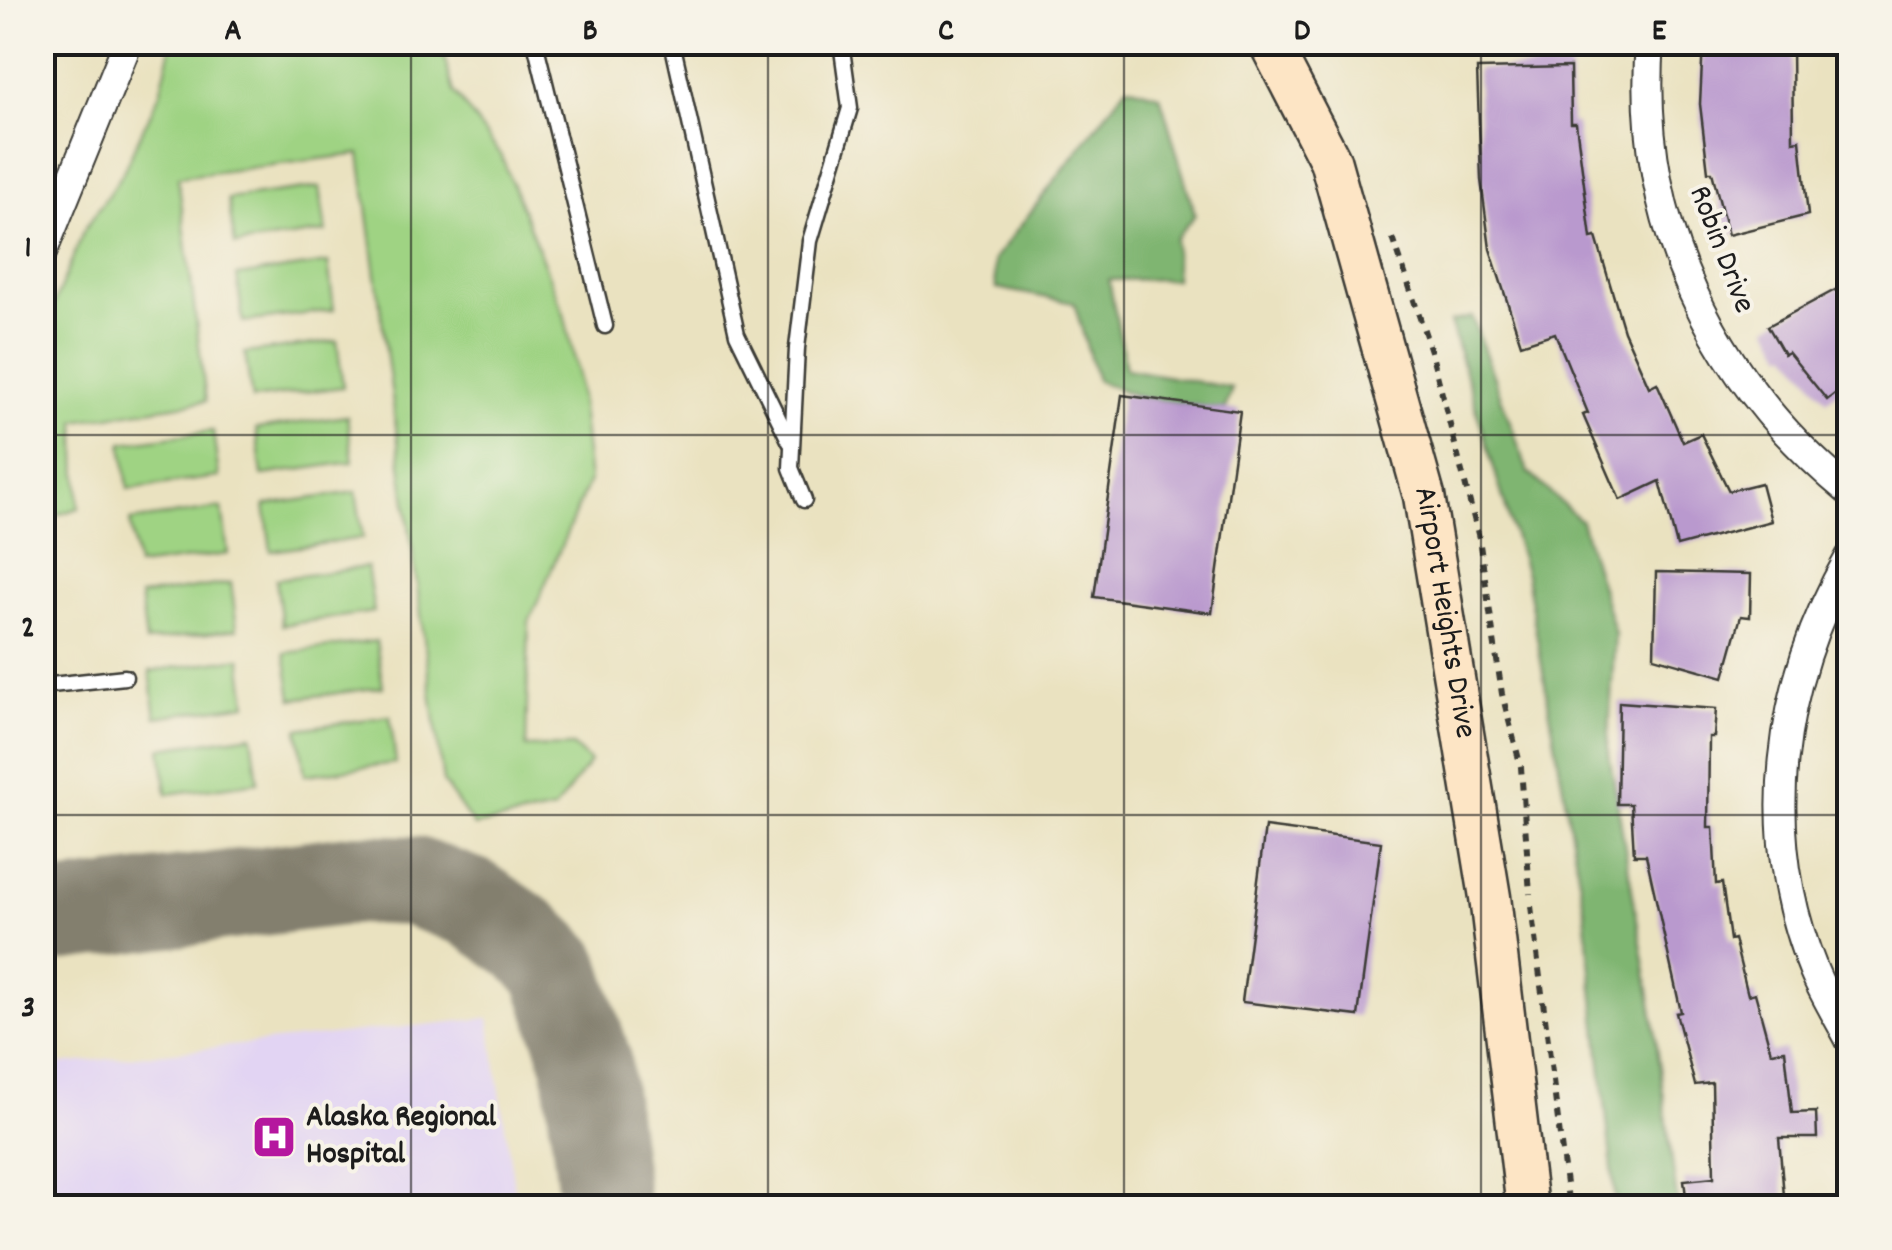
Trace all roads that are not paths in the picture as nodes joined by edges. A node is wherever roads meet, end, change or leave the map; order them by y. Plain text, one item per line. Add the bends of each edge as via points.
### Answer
1 (128, 42) edge
2 (536, 42) edge
3 (672, 42) edge
4 (841, 42) edge
5 (1269, 42) edge
6 (1650, 42) edge
7 (42, 182) edge
8 (68, 196) junction
9 (42, 253) edge
10 (605, 326) dead end
11 (790, 442) junction
12 (1850, 492) edge
13 (804, 500) dead end
14 (1850, 557) edge
15 (125, 676) dead end
16 (42, 686) edge
17 (1850, 1040) edge
18 (1527, 1208) edge

1 - 8 street
2 - 10 lane
3 - 11 lane via 737,334
4 - 11 lane via 850,108 810,240
5 - 18 street, Airport Heights Drive via 1330,160 1424,496 1490,897
6 - 12 street, Robin Drive via 1652,166 1671,241 1701,316 1749,388 1810,460
7 - 8 lane
8 - 9 street
11 - 13 lane
14 - 17 street via 1825,600 1798,674 1783,747 1781,822 1789,890 1814,970
15 - 16 lane

